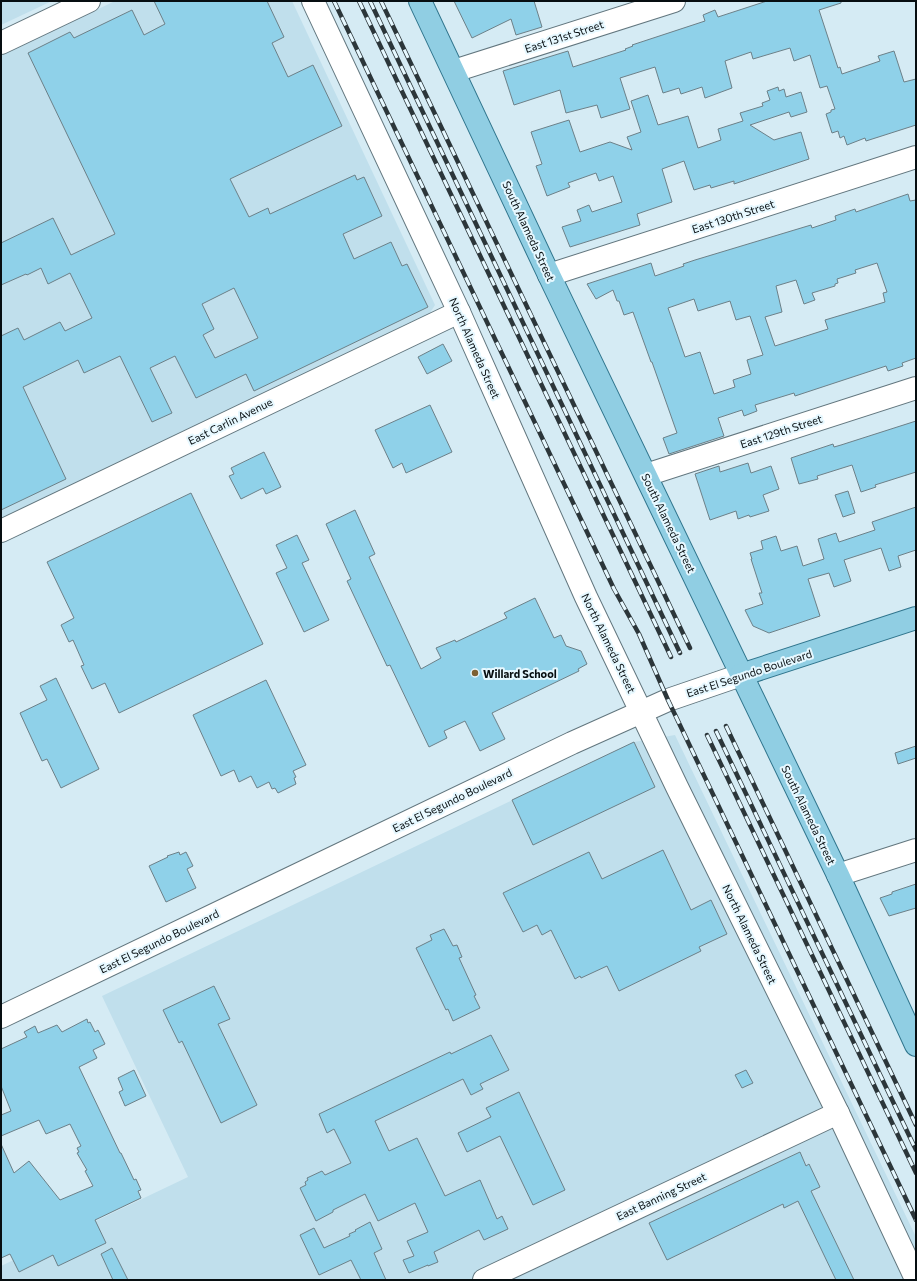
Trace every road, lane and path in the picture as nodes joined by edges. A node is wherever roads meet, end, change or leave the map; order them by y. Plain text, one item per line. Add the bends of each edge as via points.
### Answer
1 (89, 1) edge
2 (313, 1) edge
3 (420, 1) edge
4 (674, 1) edge
5 (1, 43) edge
6 (454, 71) junction
7 (916, 157) edge
8 (549, 275) junction
9 (459, 312) junction
10 (916, 388) edge
11 (646, 475) junction
12 (1, 531) edge
13 (916, 618) edge
14 (741, 675) junction
15 (642, 711) junction
16 (916, 850) edge
17 (838, 875) junction
18 (1, 1017) edge
19 (916, 1046) edge
20 (838, 1113) junction
21 (916, 1279) edge
22 (484, 1280) edge

1 - 5 street
2 - 9 street, North Alameda Street
3 - 6 main road, South Alameda Street
4 - 6 street, East 131st Street
6 - 8 main road, South Alameda Street
7 - 8 street, East 130th Street
8 - 11 main road, South Alameda Street
9 - 12 street, East Carlin Avenue
9 - 15 street, North Alameda Street via 586,597
10 - 11 street, East 129th Street
11 - 14 main road, South Alameda Street
13 - 14 main road, East El Segundo Boulevard
14 - 15 street, East El Segundo Boulevard
14 - 17 main road, South Alameda Street
15 - 18 street, East El Segundo Boulevard
15 - 20 street, North Alameda Street via 679,792
16 - 17 street
17 - 19 main road, South Alameda Street
20 - 21 street, North Alameda Street
20 - 22 street, East Banning Street

